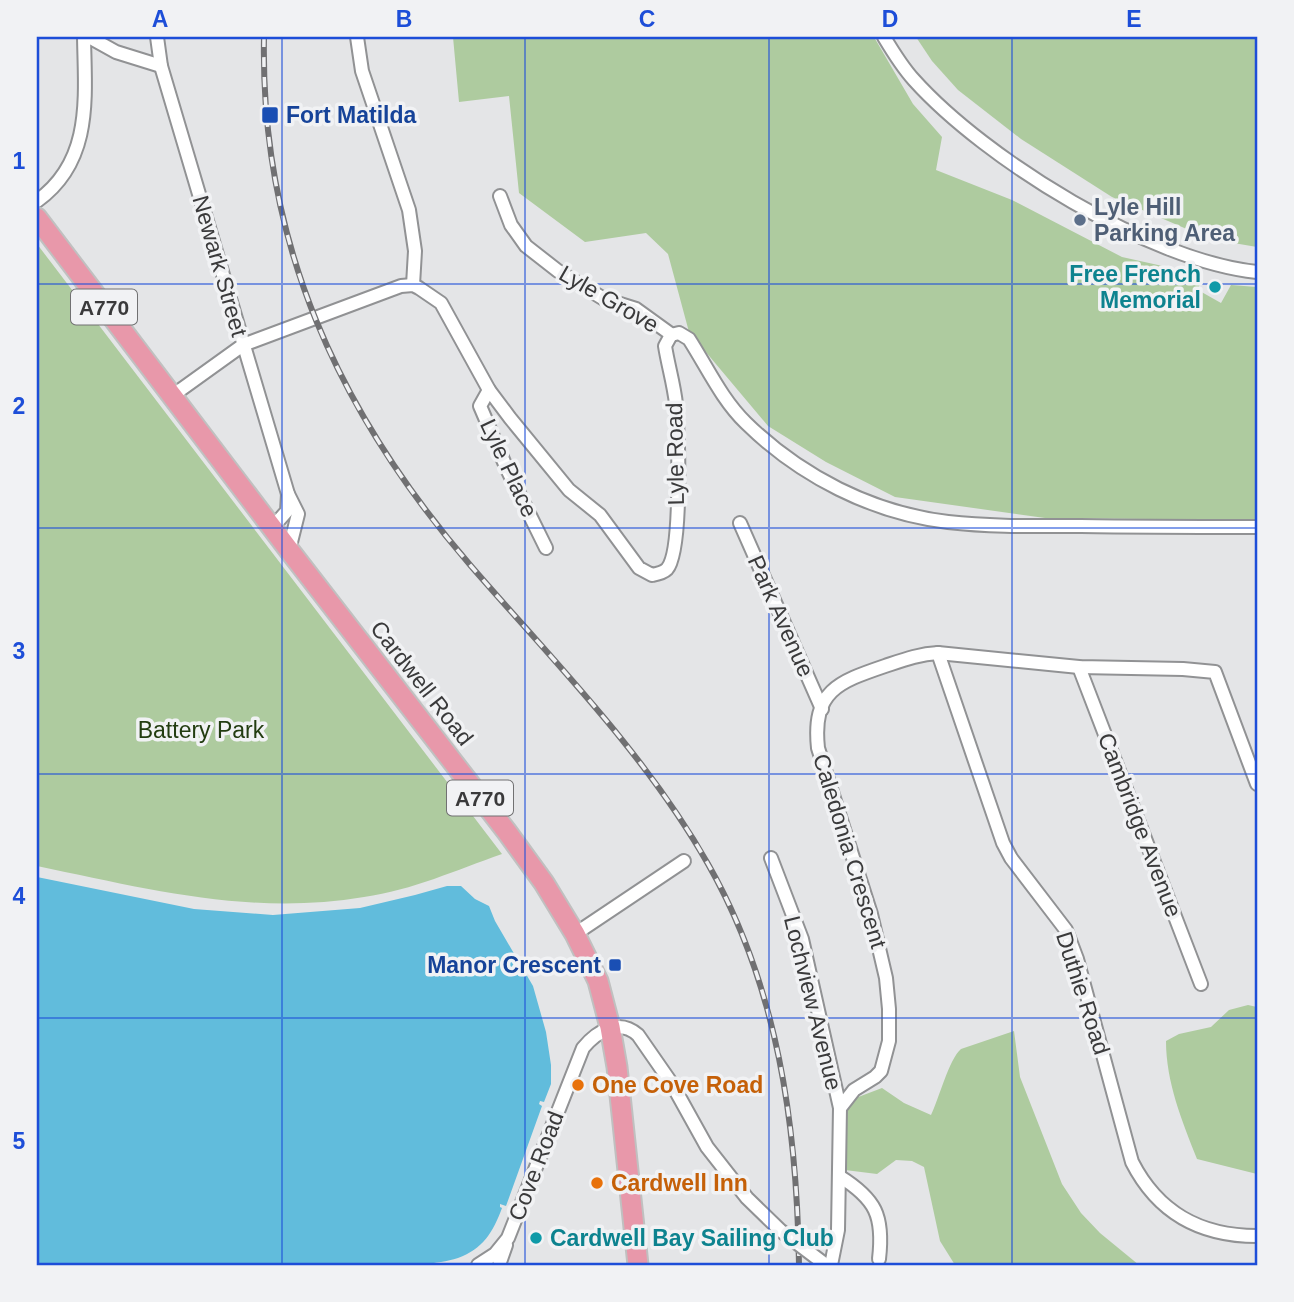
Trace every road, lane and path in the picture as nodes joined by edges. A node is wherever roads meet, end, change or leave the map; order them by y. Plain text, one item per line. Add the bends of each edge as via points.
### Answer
1 (87, 37) edge
2 (157, 37) edge
3 (357, 37) edge
4 (884, 37) edge
5 (161, 66) junction
6 (500, 196) dead end
7 (37, 201) edge
8 (37, 218) edge
9 (1257, 272) edge
10 (413, 285) junction
11 (672, 335) junction
12 (243, 345) junction
13 (489, 390) junction
14 (172, 396) junction
15 (288, 494) junction
16 (740, 523) dead end
17 (1257, 527) edge
18 (272, 528) junction
19 (546, 548) dead end
20 (289, 550) junction
21 (938, 653) junction
22 (1079, 667) junction
23 (822, 709) junction
24 (1257, 784) edge
25 (771, 858) dead end
26 (684, 861) dead end
27 (575, 933) junction
28 (1201, 984) dead end
29 (610, 1027) junction
30 (840, 1108) junction
31 (839, 1176) junction
32 (1257, 1236) edge
33 (508, 1238) junction
34 (879, 1259) dead end
35 (826, 1264) edge
36 (478, 1265) edge
37 (499, 1265) edge
38 (638, 1265) edge

1 - 5 street
1 - 7 street via 81,135 68,168
2 - 5 street, Newark Street
3 - 10 street via 362,71 409,210 415,251
4 - 9 street via 929,95 1034,178 1178,253
5 - 12 street, Newark Street
6 - 11 street, Lyle Grove via 511,225 526,246 604,299 635,309
8 - 14 main road, A770
10 - 12 street
10 - 13 street, Lyle Road via 440,303
11 - 13 street, Lyle Road via 665,346 676,402 676,543 670,563 659,574 639,568 600,515 549,468
11 - 17 street via 690,339 732,408 781,453 818,479 893,509 973,524
12 - 14 street
12 - 15 street, Newark Street
13 - 19 street, Lyle Place via 480,405
14 - 18 main road, Cardwell Road / A770
15 - 18 street via 287,511
15 - 20 street, Newark Street via 298,514
16 - 23 street, Park Avenue
18 - 20 main road, Cardwell Road / A770
20 - 27 main road, Cardwell Road / A770 via 507,832
21 - 22 street
21 - 23 street via 849,678 831,690
21 - 32 street, Duthie Road via 1003,843 1066,930 1140,1177 1159,1201 1184,1220
22 - 24 street via 1215,672
22 - 28 street, Cambridge Avenue
23 - 30 street, Caledonia Crescent via 818,748 870,914 889,1009 889,1041 881,1071 845,1098
25 - 30 street, Lochview Avenue via 802,939
26 - 27 street
27 - 29 main road, Cardwell Road / A770 via 598,981
29 - 33 street, Cove Road via 593,1037 580,1056
29 - 35 street, bridge via 625,1027 638,1035 708,1147 747,1198 781,1231
29 - 38 main road, Cardwell Road / A770
30 - 31 street
31 - 34 street via 864,1194 879,1217
31 - 35 street via 838,1230
33 - 36 street, Cove Road
33 - 37 street

